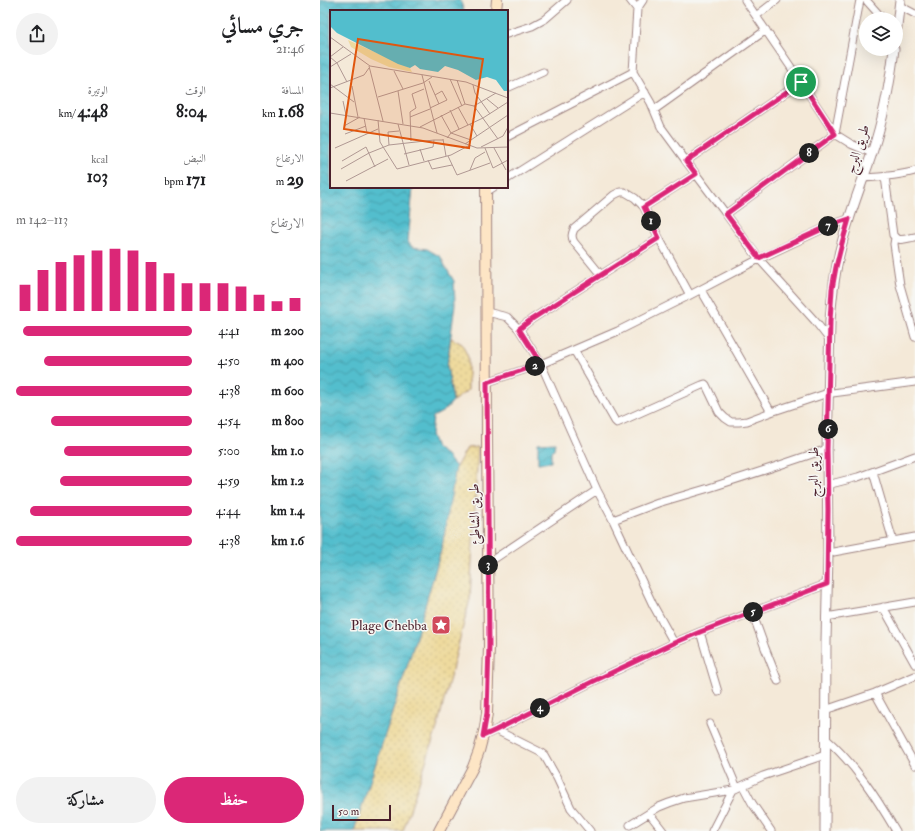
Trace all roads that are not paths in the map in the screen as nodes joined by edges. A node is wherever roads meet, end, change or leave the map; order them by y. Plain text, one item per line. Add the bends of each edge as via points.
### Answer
1 (497, 0) edge
2 (567, 0) edge
3 (630, 0) edge
4 (644, 0) edge
5 (745, 0) edge
6 (777, 0) edge
7 (860, 0) edge
8 (866, 0) edge
9 (900, 3) edge
10 (637, 8) junction
11 (496, 10) edge
12 (876, 12) edge
13 (915, 14) edge
14 (756, 16) junction
15 (766, 30) junction
16 (508, 34) edge
17 (893, 56) edge
18 (543, 72) dead end
19 (633, 72) junction
20 (801, 82) junction
21 (508, 88) edge
22 (645, 92) junction
23 (654, 110) junction
24 (835, 134) junction
25 (508, 136) edge
26 (872, 153) junction
27 (686, 161) junction
28 (915, 171) edge
29 (696, 174) junction
30 (885, 177) junction
31 (508, 178) edge
32 (863, 178) junction
33 (489, 189) edge
34 (644, 207) junction
35 (726, 214) junction
36 (849, 219) junction
37 (915, 236) edge
38 (659, 238) junction
39 (895, 238) junction
40 (759, 258) junction
41 (601, 276) junction
42 (701, 290) junction
43 (690, 295) junction
44 (487, 312) junction
45 (519, 329) junction
46 (915, 337) edge
47 (829, 339) junction
48 (574, 350) junction
49 (541, 364) junction
50 (487, 382) junction
51 (915, 382) edge
52 (828, 393) junction
53 (771, 412) junction
54 (827, 449) junction
55 (915, 456) edge
56 (873, 472) junction
57 (827, 485) junction
58 (597, 490) junction
59 (613, 520) junction
60 (915, 537) edge
61 (893, 541) junction
62 (828, 553) junction
63 (488, 563) junction
64 (827, 584) junction
65 (915, 602) edge
66 (884, 607) junction
67 (752, 612) junction
68 (826, 617) junction
69 (700, 632) junction
70 (674, 643) junction
71 (915, 664) edge
72 (915, 676) edge
73 (778, 681) dead end
74 (718, 692) dead end
75 (875, 693) junction
76 (825, 710) junction
77 (710, 724) dead end
78 (496, 730) junction
79 (483, 736) junction
80 (825, 738) junction
81 (825, 755) junction
82 (915, 766) edge
83 (738, 788) junction
84 (649, 813) junction
85 (630, 825) dead end
86 (439, 831) edge
87 (590, 831) edge
88 (663, 831) edge
89 (712, 831) edge
90 (771, 831) edge
91 (824, 831) edge
92 (896, 831) edge

1 - 11 main road
2 - 16 street via 545,19
3 - 10 street
4 - 10 street
5 - 14 street
6 - 14 street
7 - 24 street
8 - 12 street
9 - 13 street
10 - 19 street
14 - 15 street
15 - 20 street
15 - 23 street
17 - 26 street, طريق البرج
18 - 21 street
19 - 22 street
19 - 25 street
20 - 24 street
20 - 27 street
22 - 23 street
22 - 31 street
23 - 27 street via 661,127
24 - 26 street
24 - 35 street
26 - 32 street, طريق البرج
27 - 29 street
28 - 30 street
29 - 34 street
29 - 35 street
30 - 32 street
30 - 39 street
32 - 36 street, طريق البرج
33 - 44 main road, طريق الشاطئ
34 - 38 street
34 - 41 street via 635,198 620,192 574,229 572,238
35 - 40 street
36 - 40 street
36 - 47 street, طريق البرج via 832,289
37 - 39 street via 898,240
38 - 41 street
38 - 43 street
39 - 46 street via 900,285
40 - 42 street
40 - 47 street
41 - 45 street
42 - 43 street
42 - 53 street
43 - 48 street
44 - 45 street via 507,317
44 - 50 main road, طريق الشاطئ
45 - 49 street
47 - 52 street, طريق البرج
48 - 49 street
48 - 53 street via 617,423 705,384 719,412 731,422 747,421
49 - 50 street
49 - 58 street
50 - 63 main road, طريق الشاطئ
51 - 52 street
52 - 53 street
52 - 54 street, طريق البرج
54 - 57 street, طريق البرج
54 - 59 street
55 - 56 street
56 - 57 street
56 - 61 street
57 - 62 street, طريق البرج
58 - 59 street
58 - 63 street
59 - 70 street
60 - 61 street
61 - 62 street
62 - 64 street, طريق البرج
63 - 79 main road, طريق الشاطئ via 488,688
64 - 67 street
64 - 68 street, طريق البرج
65 - 66 street
66 - 68 street
66 - 71 street
67 - 69 street
67 - 73 street
68 - 76 street, طريق البرج
69 - 70 street
69 - 74 street
70 - 78 street
72 - 75 street
75 - 76 street
75 - 82 street
76 - 80 street, طريق البرج
77 - 83 street
78 - 79 street
78 - 87 street via 544,755 571,808
79 - 86 main road, طريق الشاطئ via 473,767
80 - 81 street, طريق البرج
80 - 92 street via 864,781
81 - 83 street via 763,776
81 - 91 street, طريق البرج
83 - 84 street via 677,800
83 - 89 street
83 - 90 street
84 - 85 street
84 - 88 street

